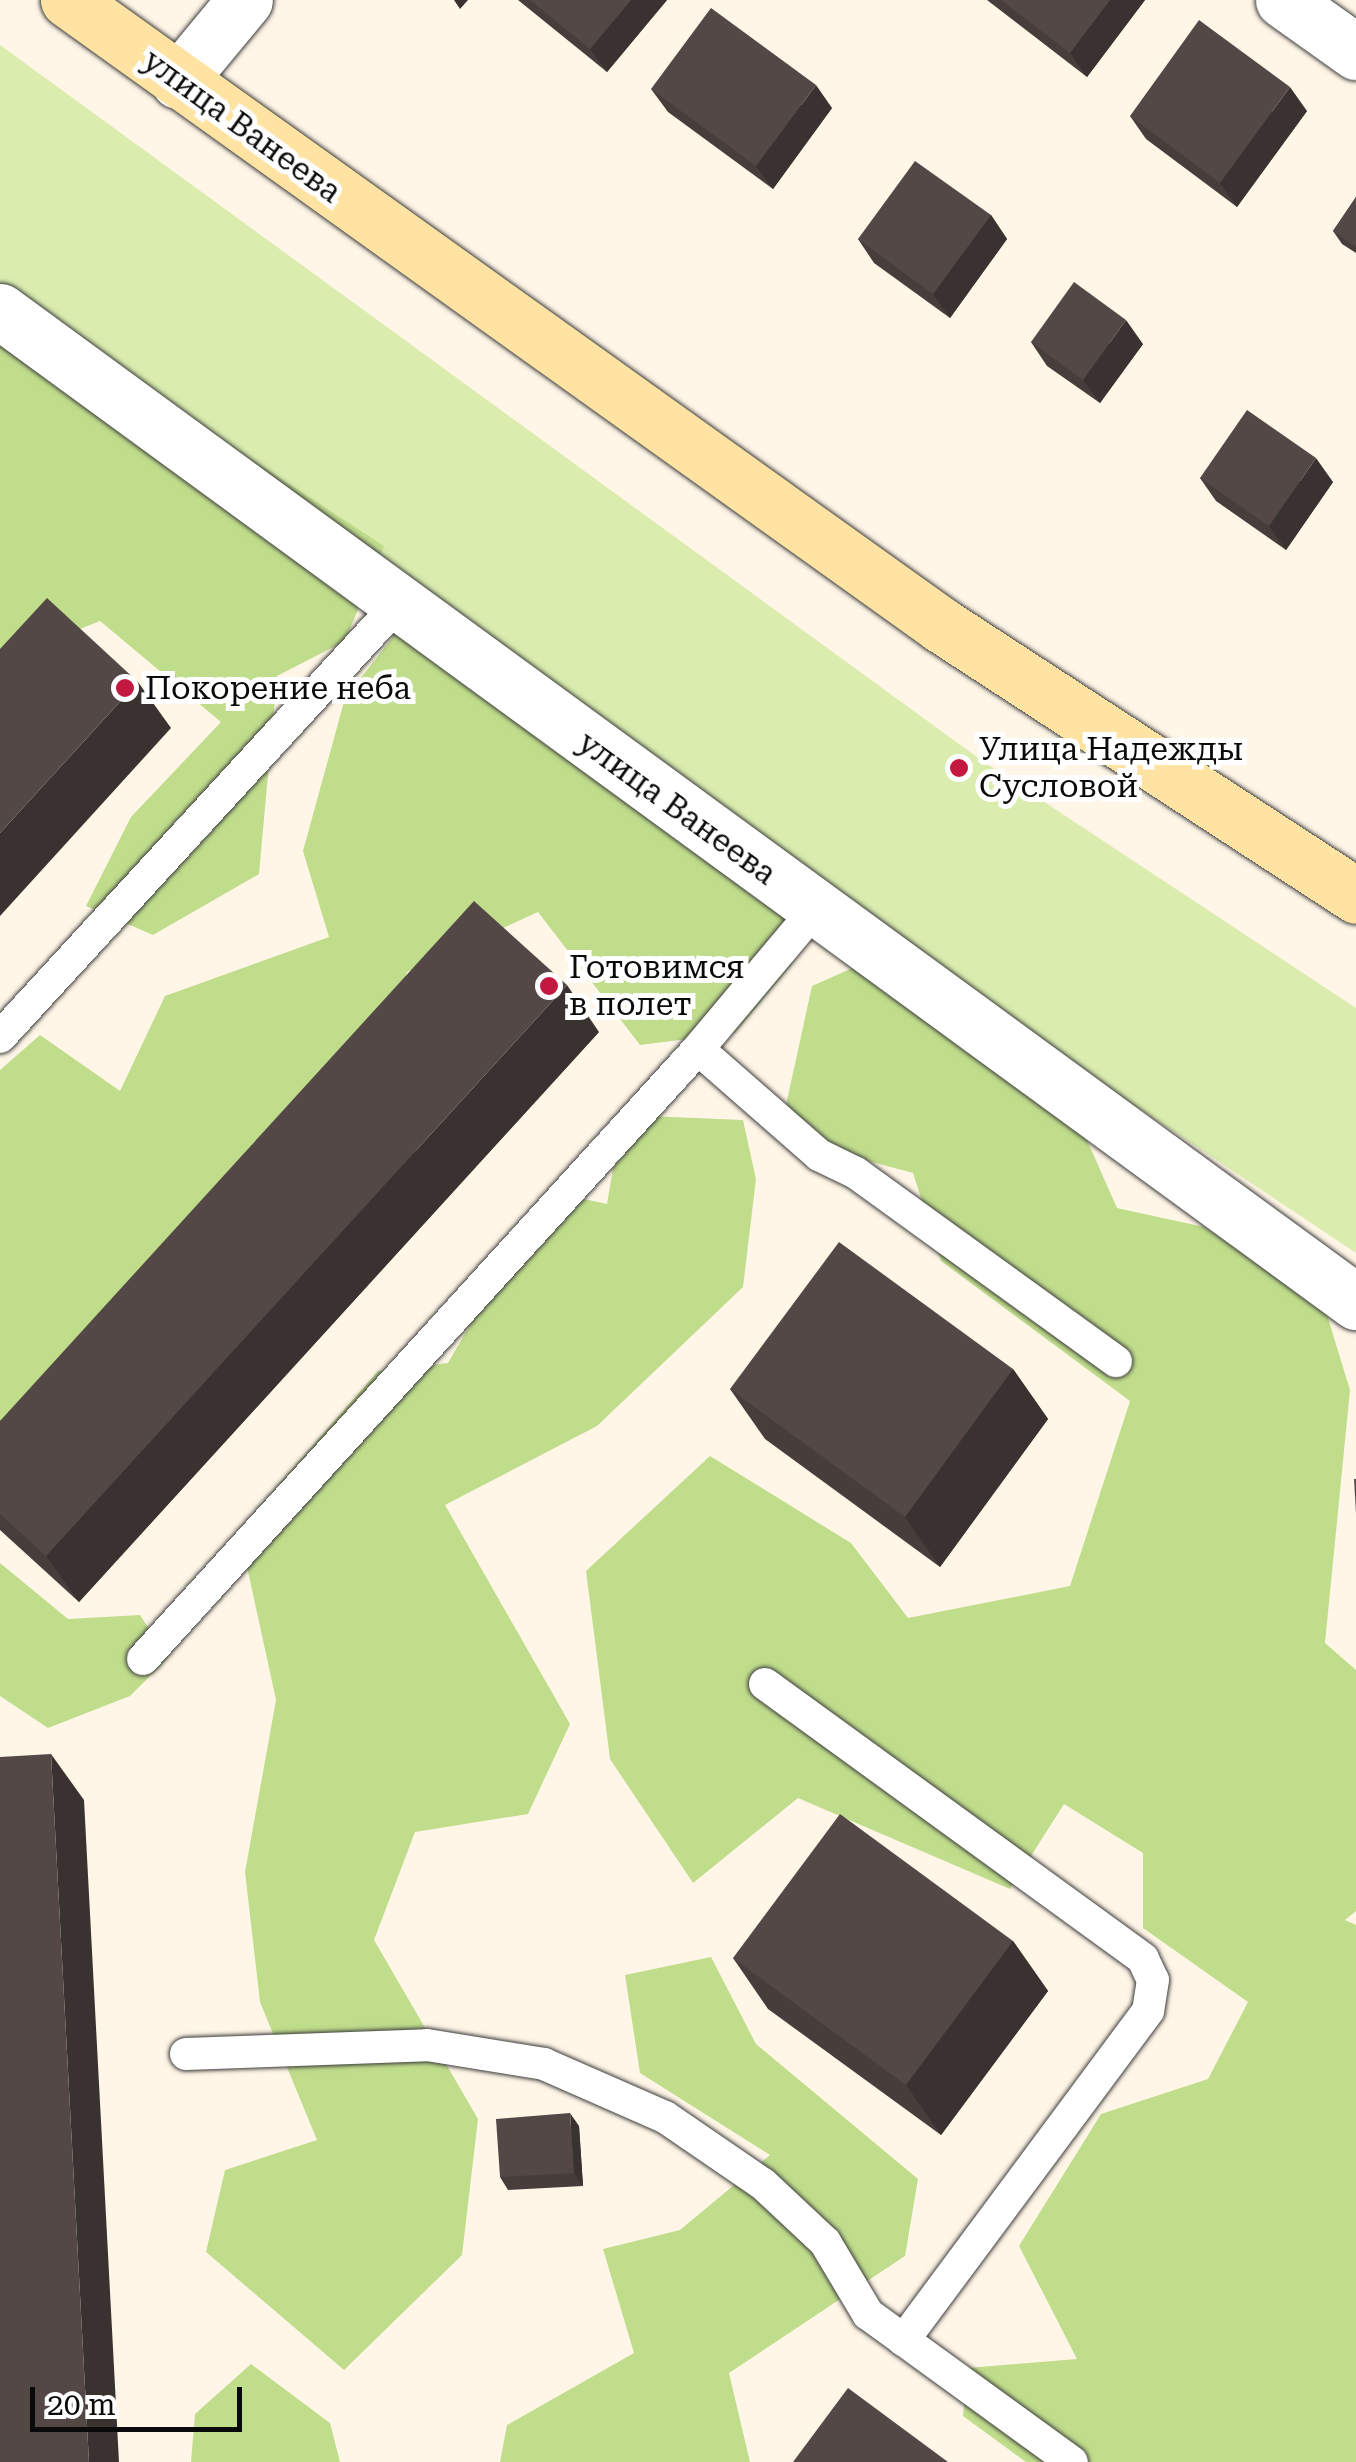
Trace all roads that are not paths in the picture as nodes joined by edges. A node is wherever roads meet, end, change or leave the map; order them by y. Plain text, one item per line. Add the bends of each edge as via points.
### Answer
1 (68, 0) edge
2 (246, 0) edge
3 (1283, 0) edge
4 (1356, 52) edge
5 (178, 80) junction
6 (0, 311) edge
7 (398, 604) junction
8 (1356, 896) edge
9 (814, 911) junction
10 (0, 1037) edge
11 (698, 1049) junction
12 (1356, 1302) edge
13 (1116, 1361) dead end
14 (143, 1660) dead end
15 (766, 1684) dead end
16 (186, 2054) dead end
17 (904, 2340) junction
18 (1072, 2462) edge

1 - 5 main road, улица Ванеева
2 - 5 street
3 - 4 street
5 - 8 main road, улица Ванеева via 941,625
6 - 7 street, улица Ванеева
7 - 9 street, улица Ванеева
7 - 10 lane
9 - 11 lane
9 - 12 street, улица Ванеева
11 - 13 lane via 819,1156 856,1174
11 - 14 lane
15 - 17 lane via 1144,1959 1153,1980 1148,2011
16 - 17 lane via 427,2045 544,2064 665,2117 763,2184 825,2242 868,2314
17 - 18 lane

